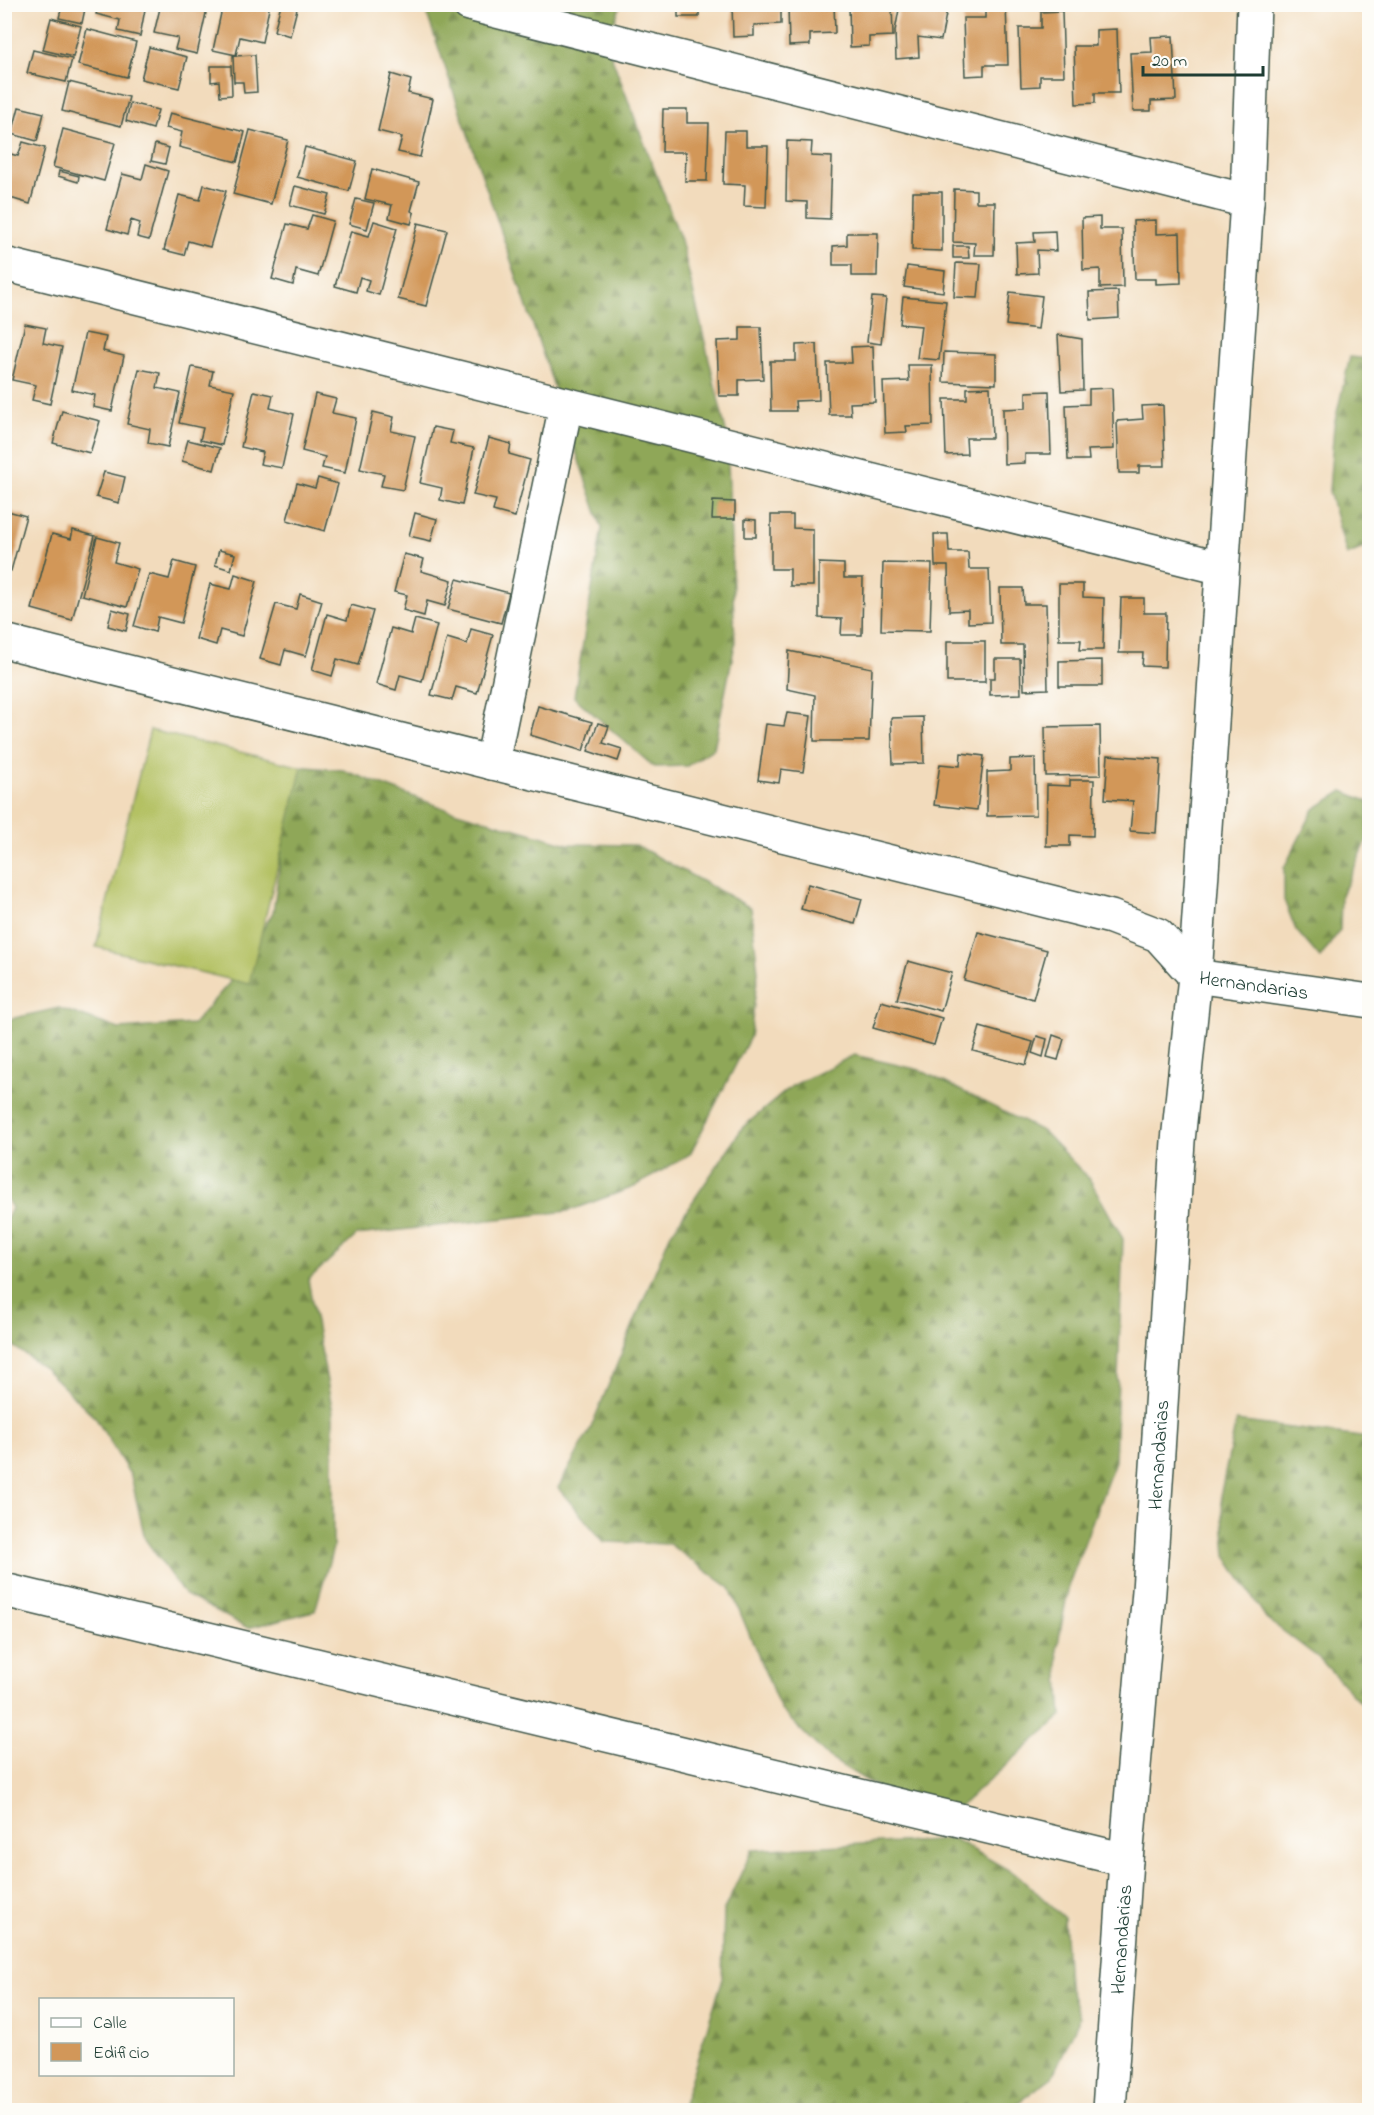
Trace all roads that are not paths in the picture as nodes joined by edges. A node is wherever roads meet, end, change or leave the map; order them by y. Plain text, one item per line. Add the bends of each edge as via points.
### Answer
1 (469, 4) edge
2 (1254, 4) edge
3 (1247, 201) junction
4 (4, 264) edge
5 (566, 405) junction
6 (1222, 568) junction
7 (4, 641) edge
8 (492, 763) junction
9 (1195, 976) junction
10 (1370, 1001) edge
11 (4, 1590) edge
12 (1126, 1860) junction
13 (1109, 2110) edge

1 - 3 street
2 - 3 street
3 - 6 street
4 - 5 street
5 - 6 street
5 - 8 street
6 - 9 street
7 - 8 street
8 - 9 street via 1111,917 1158,935
9 - 10 street, Hernandarias
9 - 12 street, Hernandarias via 1178,1141 1149,1592
11 - 12 street
12 - 13 street, Hernandarias

